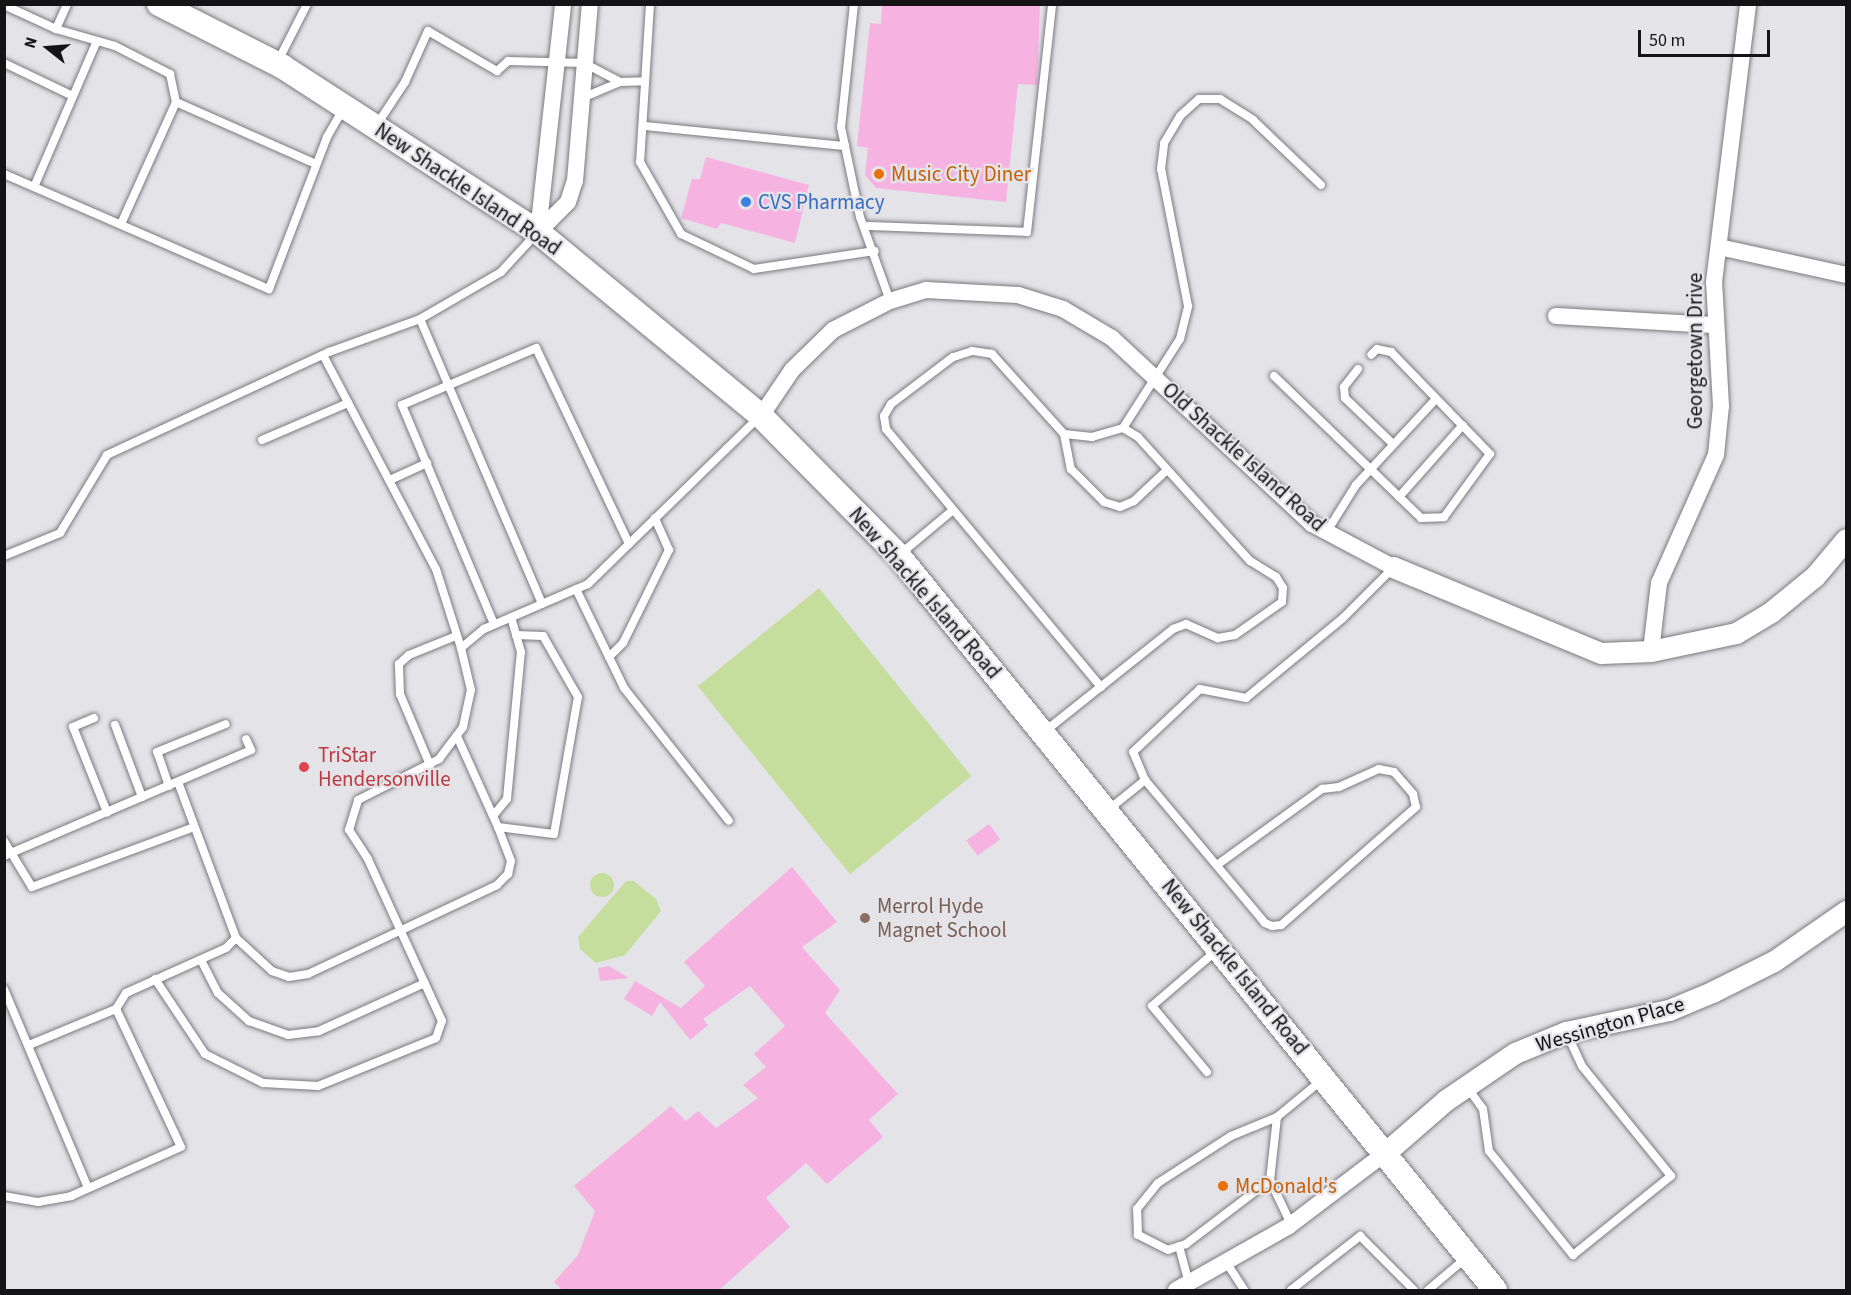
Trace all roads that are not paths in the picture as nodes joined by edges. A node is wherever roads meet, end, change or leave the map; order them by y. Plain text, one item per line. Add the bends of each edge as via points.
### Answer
1 (67, 4) edge
2 (307, 4) edge
3 (563, 4) edge
4 (591, 4) edge
5 (650, 4) edge
6 (854, 4) edge
7 (1052, 4) edge
8 (1748, 4) edge
9 (4, 5) edge
10 (162, 5) edge
11 (56, 29) junction
12 (97, 41) junction
13 (559, 61) junction
14 (4, 63) edge
15 (584, 63) junction
16 (277, 64) junction
17 (645, 81) junction
18 (620, 82) junction
19 (73, 96) junction
20 (582, 98) junction
21 (176, 102) junction
22 (345, 106) junction
23 (375, 126) junction
24 (644, 126) junction
25 (845, 146) junction
26 (316, 165) junction
27 (4, 174) edge
28 (1321, 185) dead end
29 (34, 187) junction
30 (120, 224) junction
31 (867, 226) junction
32 (538, 232) junction
33 (1719, 247) junction
34 (874, 251) junction
35 (1846, 275) edge
36 (890, 301) junction
37 (1556, 316) dead end
38 (420, 319) junction
39 (1714, 325) junction
40 (322, 355) junction
41 (1371, 356) dead end
42 (1358, 369) dead end
43 (1155, 376) junction
44 (1274, 376) dead end
45 (447, 382) junction
46 (1435, 400) junction
47 (348, 403) junction
48 (761, 416) junction
49 (1464, 425) junction
50 (1123, 428) junction
51 (1064, 434) junction
52 (262, 440) dead end
53 (1393, 444) junction
54 (427, 463) junction
55 (1167, 470) junction
56 (1370, 470) junction
57 (390, 480) junction
58 (1398, 497) junction
59 (953, 510) junction
60 (655, 518) junction
61 (1326, 533) junction
62 (1846, 539) edge
63 (629, 544) junction
64 (898, 555) junction
65 (4, 556) edge
66 (1393, 567) junction
67 (576, 589) junction
68 (542, 604) junction
69 (511, 617) junction
70 (494, 624) junction
71 (516, 634) junction
72 (456, 636) junction
73 (461, 648) junction
74 (1651, 651) junction
75 (609, 657) junction
76 (1101, 687) junction
77 (94, 718) dead end
78 (226, 724) dead end
79 (115, 725) dead end
80 (1044, 732) junction
81 (456, 736) junction
82 (246, 739) dead end
83 (430, 765) junction
84 (1145, 780) junction
85 (178, 782) junction
86 (169, 786) junction
87 (142, 797) junction
88 (1108, 810) junction
89 (107, 812) junction
90 (493, 816) junction
91 (729, 821) dead end
92 (194, 827) junction
93 (498, 827) junction
94 (4, 841) edge
95 (7, 855) edge
96 (1217, 865) junction
97 (1846, 911) edge
98 (400, 929) junction
99 (236, 938) junction
100 (1220, 948) junction
101 (201, 960) junction
102 (155, 979) junction
103 (425, 983) junction
104 (4, 989) edge
105 (116, 1009) junction
106 (1566, 1032) junction
107 (29, 1045) junction
108 (1207, 1072) dead end
109 (1324, 1077) junction
110 (1466, 1086) junction
111 (1277, 1117) junction
112 (1385, 1153) junction
113 (1270, 1180) junction
114 (88, 1188) junction
115 (4, 1196) edge
116 (1291, 1224) junction
117 (1179, 1246) junction
118 (1467, 1257) junction
119 (1228, 1265) junction
120 (1183, 1287) edge
121 (1244, 1290) edge
122 (1291, 1290) edge
123 (1414, 1290) edge
124 (1428, 1290) edge
125 (1495, 1290) edge

1 - 11 lane
2 - 16 lane
3 - 13 street
4 - 15 street
5 - 17 lane
6 - 25 lane via 841,127
7 - 31 lane via 1028,232
8 - 33 street, Georgetown Drive
9 - 11 lane
10 - 16 main road, New Shackle Island Road
11 - 12 lane
12 - 19 lane
12 - 21 lane via 170,74
13 - 15 lane
13 - 23 lane via 508,61 497,71 428,31 405,82
13 - 32 street
14 - 19 lane
15 - 18 lane
15 - 20 street
16 - 22 main road, New Shackle Island Road
17 - 18 lane
17 - 24 lane
18 - 20 lane
19 - 29 lane
20 - 32 street via 575,181 568,202
21 - 26 lane
21 - 30 lane
22 - 23 main road, New Shackle Island Road
22 - 26 lane
23 - 32 main road, New Shackle Island Road
24 - 25 lane
24 - 34 lane via 639,162 681,234 754,269
25 - 31 lane
26 - 30 lane via 269,289
27 - 29 lane
28 - 43 lane via 1253,120 1220,99 1199,99 1179,116 1164,143 1161,169 1188,306 1180,339
29 - 30 lane
31 - 34 lane
32 - 38 lane via 501,272
32 - 48 main road, New Shackle Island Road
33 - 35 street
33 - 39 street, Georgetown Drive
34 - 36 lane
36 - 43 street, Old Shackle Island Road via 927,290 1018,295 1083,320
36 - 48 street, Old Shackle Island Road via 833,330 792,370
37 - 39 street
38 - 40 lane
38 - 45 lane
39 - 74 street, Georgetown Drive via 1721,406 1716,455 1659,583
40 - 47 lane
40 - 65 lane via 107,455 60,533
41 - 46 lane via 1377,349 1391,352
42 - 53 lane via 1344,387 1345,398
43 - 50 lane
43 - 61 street, Old Shackle Island Road
44 - 56 lane
45 - 54 lane via 402,405
45 - 63 lane via 536,348
45 - 68 lane
46 - 49 lane
46 - 53 lane
47 - 52 lane
47 - 57 lane
48 - 60 lane
48 - 64 main road, New Shackle Island Road
49 - 58 lane
49 - 58 lane via 1490,454 1444,517 1421,518
50 - 51 lane via 1092,437
50 - 55 lane
51 - 55 lane via 1071,469 1104,502 1120,507 1134,501
51 - 59 lane via 992,354 972,351 953,357 884,416 886,429
53 - 56 lane
54 - 57 lane
54 - 70 lane
55 - 76 lane via 1250,561 1276,577 1283,588 1282,602 1236,634 1218,638 1186,624 1173,629
56 - 58 lane
56 - 61 lane
57 - 72 lane via 436,568
59 - 64 lane
59 - 76 lane
60 - 63 lane
60 - 75 lane via 669,550 623,643
61 - 66 street, Old Shackle Island Road
62 - 74 street, Old Shackle Island Road via 1815,576 1772,612 1736,633
63 - 67 lane
64 - 80 main road, New Shackle Island Road
66 - 74 street, Old Shackle Island Road via 1601,653
66 - 84 lane via 1246,698 1200,689 1134,746
67 - 68 lane
67 - 75 lane
68 - 69 lane
69 - 70 lane
69 - 71 lane
70 - 73 lane
71 - 90 lane via 520,652 507,799
71 - 93 lane via 543,636 578,697 554,834
72 - 73 lane
72 - 83 lane via 409,655 399,664 400,694
73 - 81 lane via 471,690
75 - 91 lane via 624,688
76 - 80 lane
77 - 89 lane via 73,727
78 - 86 lane via 157,752
79 - 87 lane
80 - 88 main road, New Shackle Island Road
81 - 83 lane
81 - 90 lane
82 - 85 lane via 251,750
83 - 98 lane via 358,800 349,830
84 - 88 lane
84 - 96 lane
85 - 86 lane
85 - 92 lane
86 - 87 lane
87 - 89 lane
88 - 100 main road, New Shackle Island Road
89 - 95 lane
90 - 93 lane
92 - 95 lane via 32,887
92 - 99 lane
93 - 98 lane via 511,861 508,874 497,885
94 - 95 lane
96 - 96 lane via 1265,923 1281,925 1411,812 1417,801 1394,772 1379,769 1339,788 1322,789
97 - 106 street, Wessington Place via 1774,961 1712,992 1669,1010
98 - 99 lane via 308,974 288,977 272,972
98 - 103 lane
99 - 101 lane
100 - 108 lane via 1152,1006
100 - 109 main road, New Shackle Island Road
101 - 102 lane
101 - 103 lane via 218,993 249,1021 288,1035 319,1030
102 - 103 lane via 205,1054 263,1083 318,1086 436,1038 442,1021
102 - 105 lane via 126,993
104 - 107 lane
105 - 107 lane
105 - 114 lane via 181,1147
106 - 110 street, Wessington Place via 1515,1053
106 - 110 lane via 1582,1066 1671,1176 1573,1255 1489,1151 1483,1109
107 - 114 lane
109 - 111 lane
109 - 112 main road, New Shackle Island Road
110 - 112 street, Wessington Place
111 - 113 lane
111 - 117 lane via 1231,1136 1143,1197 1138,1235 1168,1250
112 - 116 street
112 - 118 main road, New Shackle Island Road
113 - 116 lane
113 - 117 lane
114 - 115 lane via 38,1202
116 - 119 street
117 - 120 lane
118 - 124 lane
118 - 125 main road, New Shackle Island Road
119 - 120 street
119 - 121 lane
122 - 123 lane via 1360,1236

